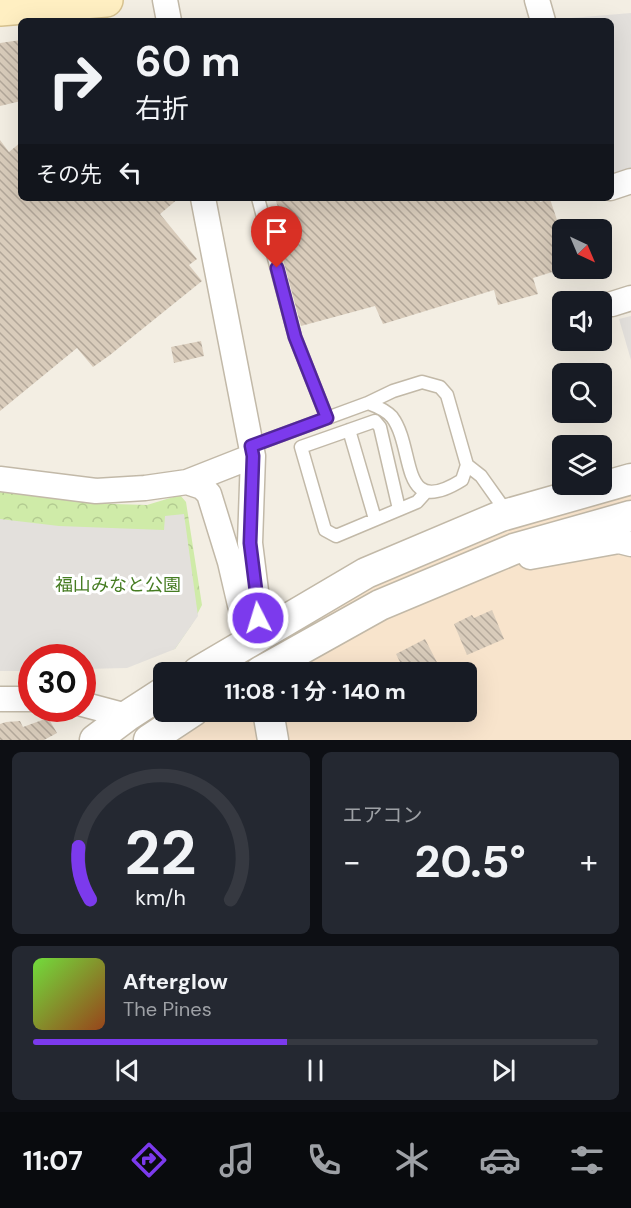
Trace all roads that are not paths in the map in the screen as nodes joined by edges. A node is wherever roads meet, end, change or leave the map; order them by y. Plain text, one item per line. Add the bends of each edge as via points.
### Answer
1 (106, 0) edge
2 (165, 0) edge
3 (537, 0) edge
4 (0, 9) edge
5 (168, 18) edge
6 (542, 18) edge
7 (631, 181) edge
8 (614, 187) edge
9 (204, 201) edge
10 (259, 201) edge
11 (368, 403) junction
12 (327, 418) junction
13 (349, 430) junction
14 (252, 451) junction
15 (467, 465) junction
16 (0, 479) edge
17 (631, 479) edge
18 (188, 482) junction
19 (426, 492) junction
20 (399, 509) junction
21 (508, 514) junction
22 (631, 516) edge
23 (375, 519) junction
24 (631, 544) edge
25 (490, 559) junction
26 (259, 636) junction
27 (215, 662) edge
28 (260, 662) edge
29 (279, 662) edge
30 (0, 699) edge
31 (18, 699) edge
32 (153, 699) edge
33 (96, 708) edge
34 (127, 716) junction
35 (176, 722) edge
36 (270, 722) edge
37 (95, 740) edge
38 (149, 740) edge
39 (273, 740) edge

1 - 4 main road
2 - 5 street
3 - 6 street
7 - 8 street
9 - 14 street
10 - 12 lane via 295,337
11 - 12 lane
11 - 15 lane via 422,382 440,387 447,395
11 - 19 lane via 391,417 414,480
12 - 14 lane
13 - 20 lane via 375,421 380,427
13 - 23 lane
13 - 23 lane via 301,447 325,530 336,536
14 - 18 street
14 - 26 street via 250,543
15 - 19 lane via 462,480 450,488
15 - 21 lane via 481,477
16 - 18 street via 96,491
17 - 21 street
18 - 26 street via 209,494 240,605
19 - 20 lane via 417,502
20 - 23 lane
21 - 26 street via 366,573
22 - 25 street
24 - 25 street via 619,541 520,559
25 - 29 street via 380,605
26 - 27 street
26 - 28 street
30 - 31 street
32 - 34 street
33 - 34 street
34 - 37 street
35 - 38 street
36 - 39 street

